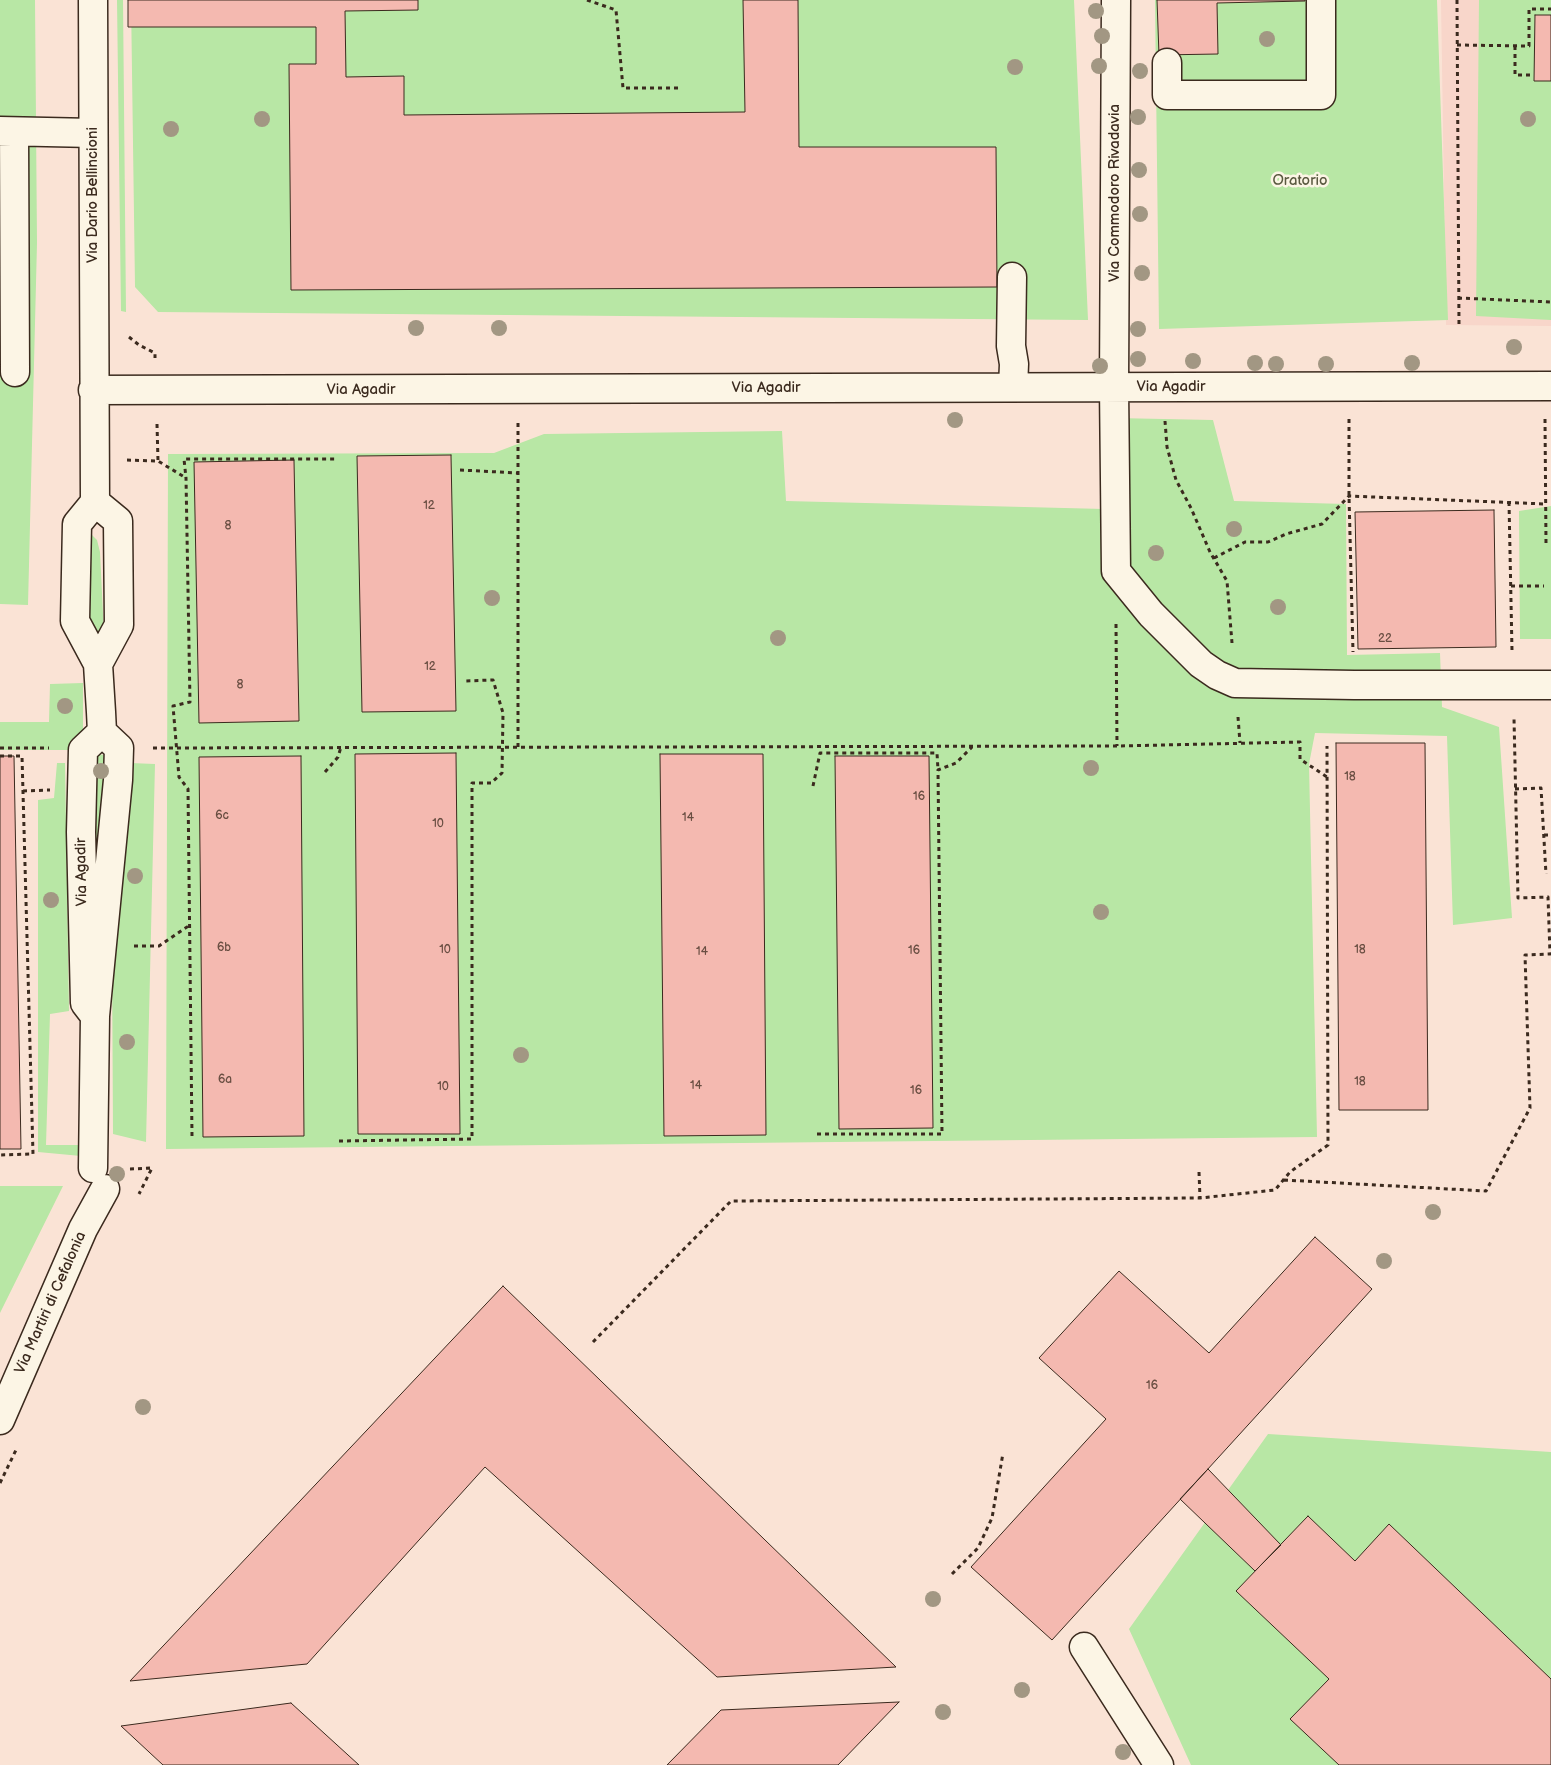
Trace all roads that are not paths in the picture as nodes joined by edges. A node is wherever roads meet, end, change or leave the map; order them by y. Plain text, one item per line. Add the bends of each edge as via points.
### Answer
1 (93, 0) edge
2 (1116, 0) edge
3 (1321, 0) edge
4 (1167, 63) dead end
5 (7, 132) edge
6 (93, 133) junction
7 (1012, 277) dead end
8 (15, 372) dead end
9 (1551, 386) edge
10 (1013, 387) junction
11 (1114, 387) junction
12 (94, 390) junction
13 (95, 502) junction
14 (98, 664) junction
15 (1551, 685) edge
16 (110, 740) junction
17 (95, 1016) junction
18 (99, 1178) joint
19 (0, 1420) edge
20 (1084, 1647) dead end
21 (1160, 1765) edge

1 - 6 street, Via Dario Bellincioni
2 - 11 street, Via Commodoro Rivadavia
3 - 4 street via 1321,95 1167,95
5 - 6 street
5 - 8 street
6 - 12 street, Via Dario Bellincioni
7 - 10 street
9 - 11 street, Via Agadir
10 - 11 street, Via Agadir
10 - 12 street, Via Agadir
11 - 15 street, Via Commodoro Rivadavia via 1116,571 1151,614 1201,664 1217,675 1235,683
12 - 13 street
13 - 14 street, Via Agadir via 77,524 75,621
13 - 14 street via 118,521 119,625
14 - 16 street, Via Agadir
16 - 17 street, Via Agadir via 116,799
16 - 17 street, Via Agadir via 83,750 81,832 85,1003
17 - 18 street, Via Agadir
18 - 19 street, Via Martiri di Cefalonia via 83,1230
20 - 21 street

